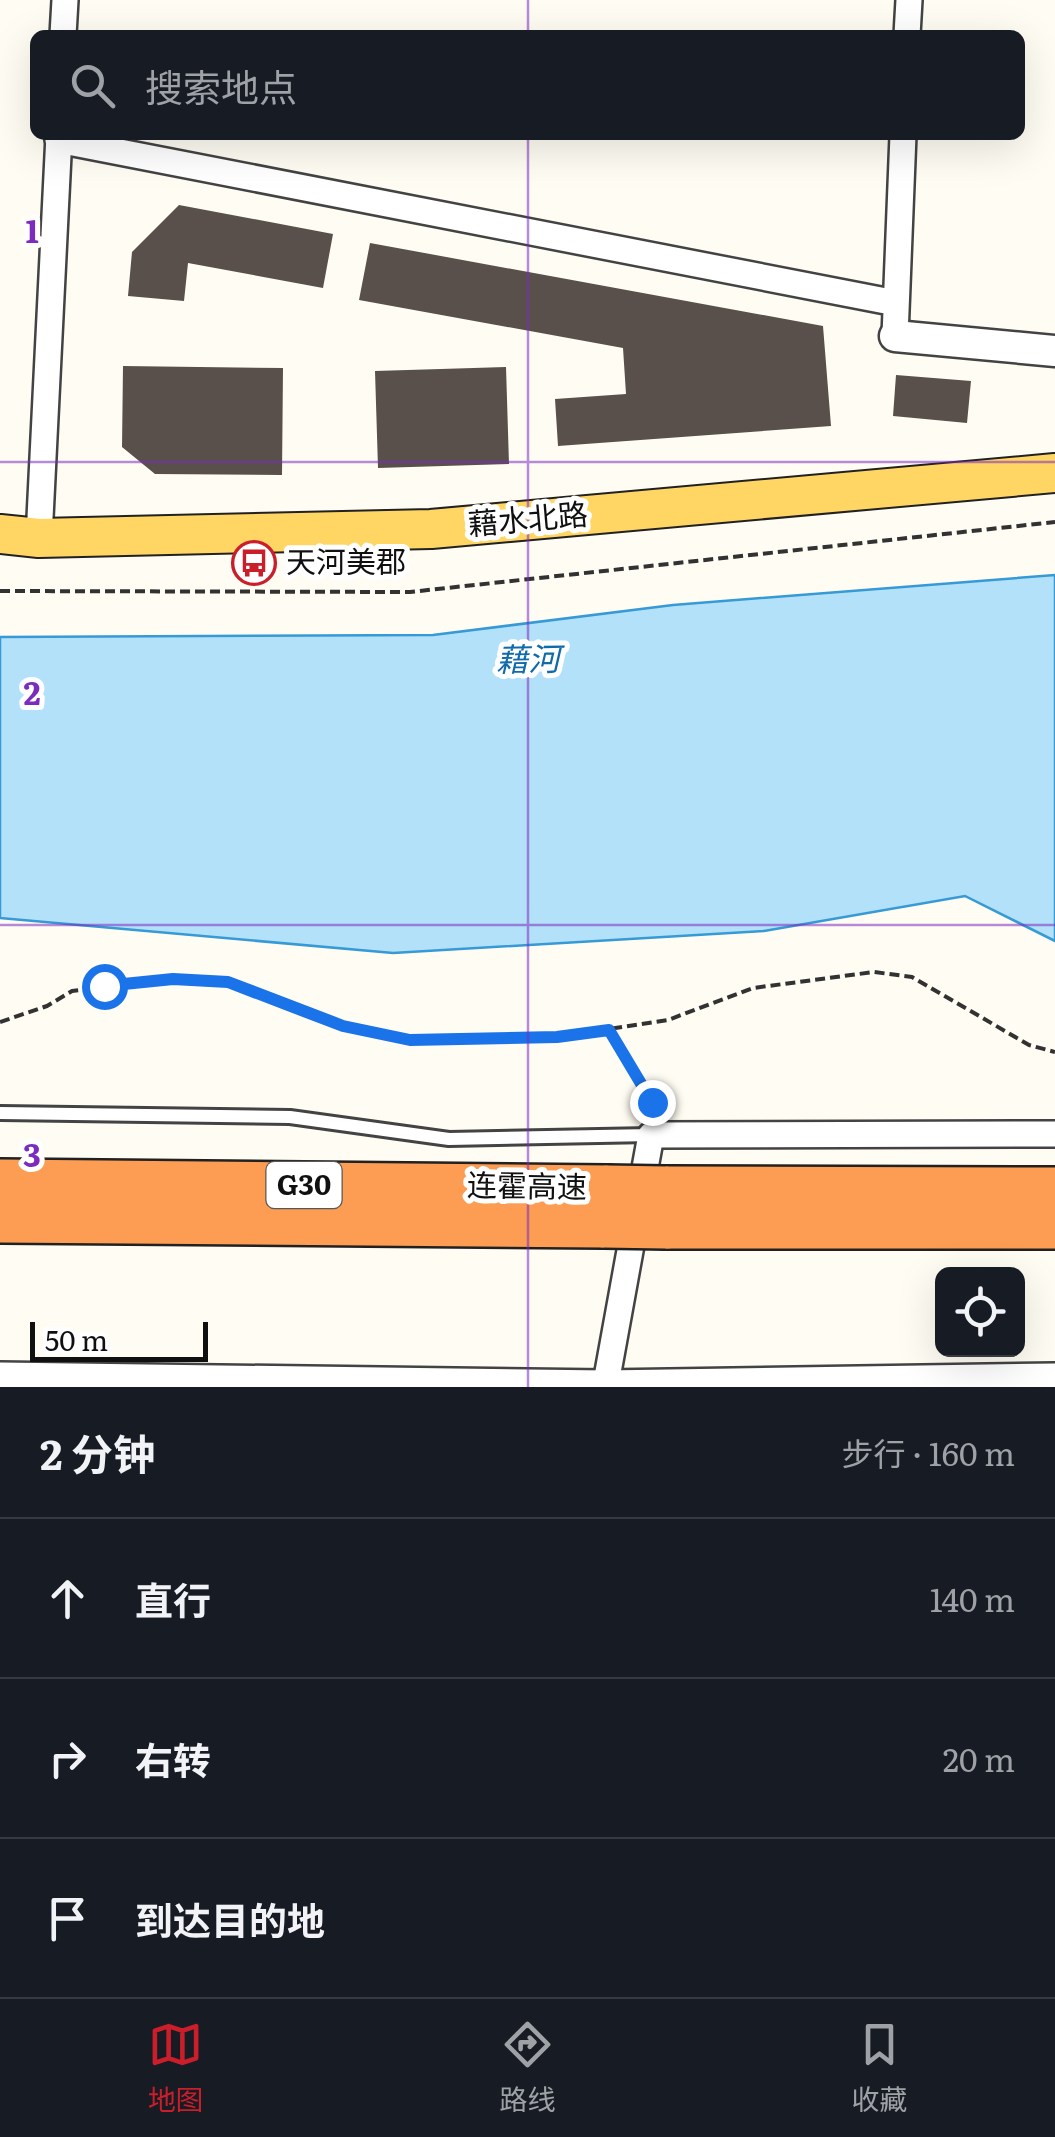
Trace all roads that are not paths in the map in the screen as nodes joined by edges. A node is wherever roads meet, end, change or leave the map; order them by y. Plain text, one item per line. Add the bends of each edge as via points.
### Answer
1 (65, 0) edge
2 (909, 0) edge
3 (63, 30) edge
4 (908, 30) edge
5 (58, 140) edge
6 (73, 140) edge
7 (903, 140) edge
8 (896, 303) junction
9 (895, 336) joint
10 (1055, 351) edge
11 (1055, 473) edge
12 (1055, 488) edge
13 (0, 534) edge
14 (39, 538) junction
15 (0, 547) edge
16 (0, 1113) edge
17 (1055, 1134) edge
18 (651, 1135) junction
19 (0, 1182) edge
20 (1055, 1190) edge
21 (606, 1207) junction
22 (666, 1208) junction
23 (0, 1220) edge
24 (1055, 1226) edge
25 (0, 1375) edge
26 (1055, 1376) edge
27 (606, 1383) junction

1 - 3 street
2 - 4 street
5 - 14 street
6 - 8 street
7 - 8 street
8 - 9 street
9 - 10 street
11 - 14 main road, 藉水北路 via 431,529
12 - 15 main road, 藉水北路 via 428,544
13 - 14 main road, 藉水北路
16 - 18 lane via 290,1117 449,1139
17 - 18 street
18 - 27 street
19 - 21 highway, 连霍高速 / G30
20 - 22 highway, 连霍高速 / G30
21 - 22 highway, 连霍高速 / G30, bridge
21 - 23 highway, 连霍高速 / G30
22 - 24 highway, 连霍高速 / G30
25 - 27 street
26 - 27 street

